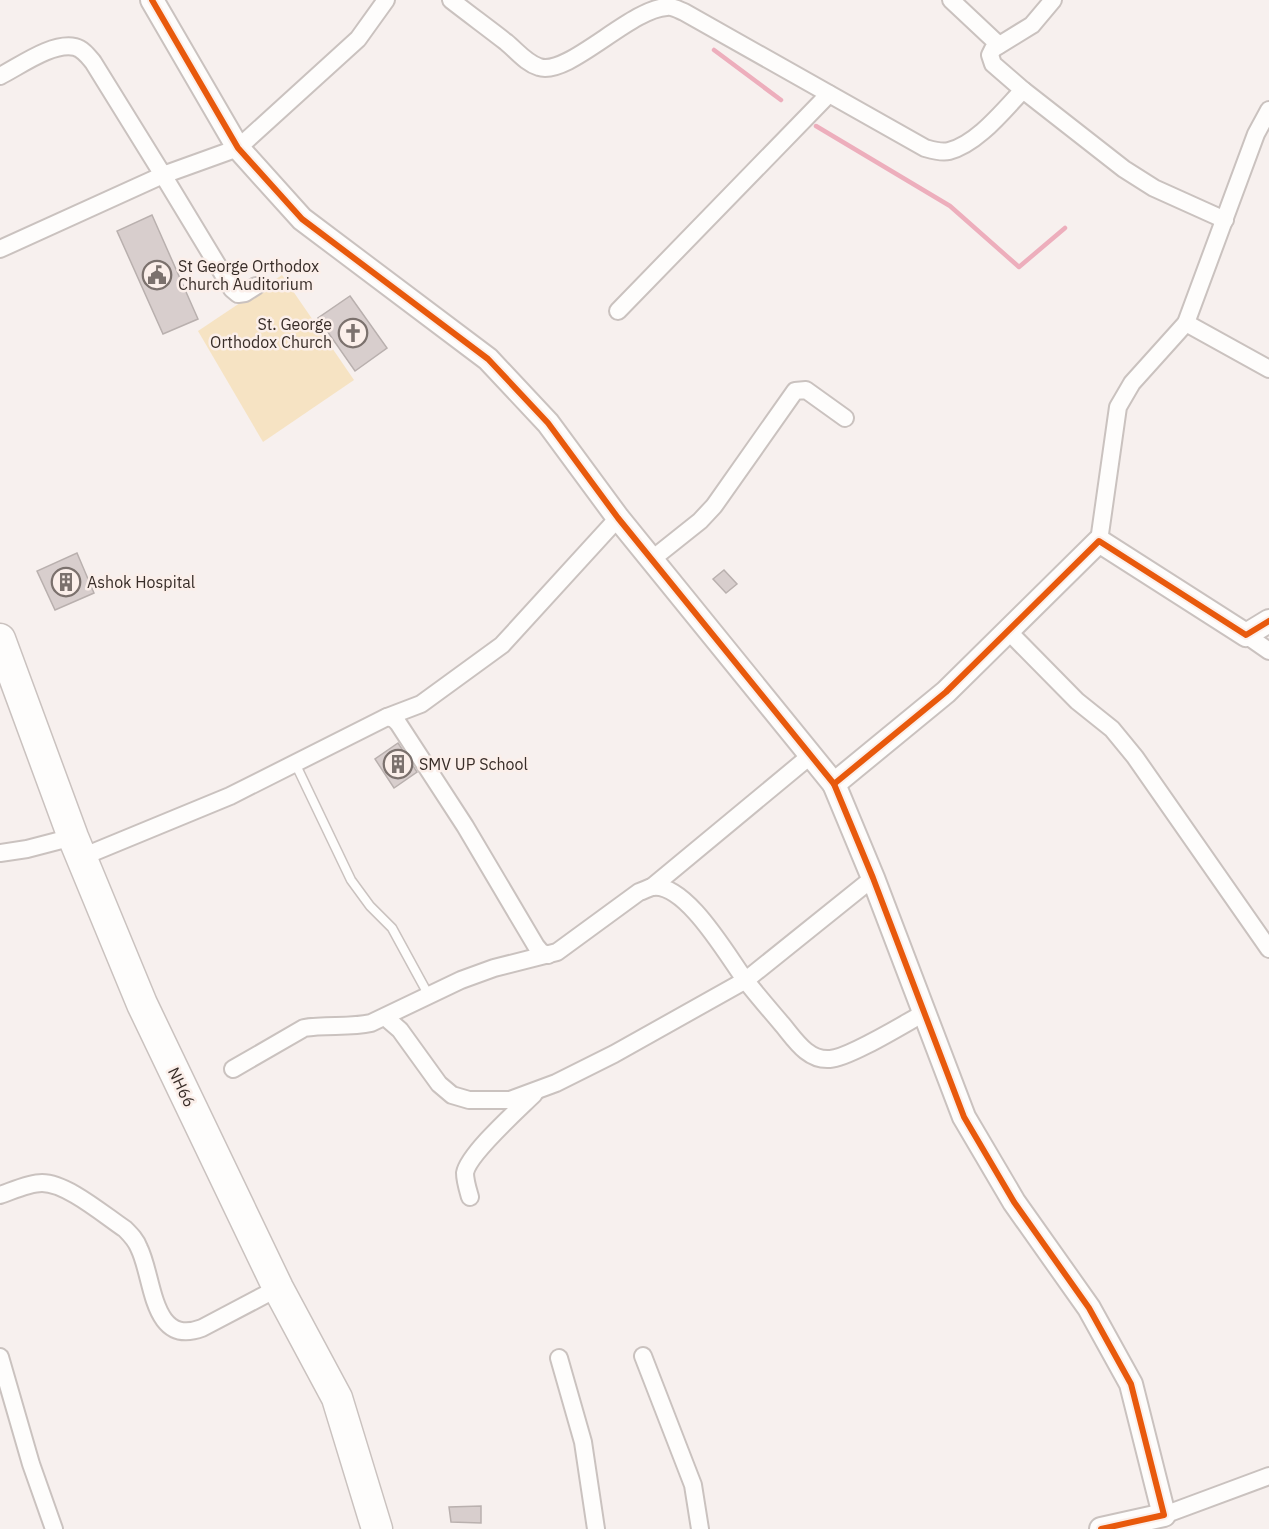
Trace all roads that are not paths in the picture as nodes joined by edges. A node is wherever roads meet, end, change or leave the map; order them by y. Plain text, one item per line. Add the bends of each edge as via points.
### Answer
1 (152, 0) edge
2 (386, 0) edge
3 (451, 0) edge
4 (951, 0) edge
5 (1053, 0) edge
6 (665, 3) edge
7 (999, 45) junction
8 (0, 76) edge
9 (1023, 90) junction
10 (829, 94) junction
11 (1269, 110) edge
12 (238, 148) junction
13 (163, 175) junction
14 (1225, 220) junction
15 (0, 249) edge
16 (256, 286) dead end
17 (618, 311) dead end
18 (1186, 323) junction
19 (1269, 369) edge
20 (845, 417) dead end
21 (618, 518) junction
22 (1099, 540) junction
23 (651, 560) junction
24 (1269, 621) edge
25 (1008, 631) junction
26 (1246, 635) junction
27 (0, 639) edge
28 (1269, 651) edge
29 (387, 717) junction
30 (810, 756) junction
31 (295, 764) junction
32 (834, 784) junction
33 (77, 847) junction
34 (0, 853) edge
35 (873, 878) junction
36 (652, 887) junction
37 (1269, 950) edge
38 (548, 955) junction
39 (746, 980) junction
40 (428, 994) junction
41 (924, 1013) junction
42 (385, 1017) junction
43 (233, 1069) dead end
44 (536, 1091) junction
45 (0, 1195) edge
46 (470, 1197) dead end
47 (278, 1288) junction
48 (643, 1356) dead end
49 (0, 1357) edge
50 (559, 1358) dead end
51 (1269, 1476) edge
52 (1164, 1515) junction
53 (54, 1529) edge
54 (377, 1529) edge
55 (596, 1529) edge
56 (700, 1529) edge
57 (1101, 1529) edge

1 - 12 street
2 - 12 street via 358,39
3 - 6 street via 527,62 540,68 566,62
4 - 7 street
5 - 7 street via 1032,25
6 - 10 street
7 - 9 street via 993,49 990,60
8 - 13 street via 51,49 74,47 83,51
9 - 10 street via 990,125 948,151 925,148
9 - 14 street via 1154,188
10 - 17 street
11 - 14 street via 1256,134
12 - 13 street
12 - 21 street via 302,219 488,359 548,423
13 - 15 street
13 - 16 street via 232,289 238,294
14 - 18 street
18 - 19 street
18 - 22 street via 1132,384 1118,407
20 - 23 street via 806,390 795,391 714,506
21 - 23 street
21 - 29 street via 502,645 421,704
22 - 25 street
22 - 26 street
23 - 30 street
24 - 26 street
25 - 32 street via 946,692
25 - 37 street via 1077,701 1112,729 1135,757
26 - 28 street
27 - 33 highway, NH66 / NH66
29 - 31 street
29 - 38 street via 398,723 536,946
30 - 32 street
30 - 36 street
31 - 33 street via 230,796
31 - 40 lane via 351,880 392,928
32 - 35 street
33 - 34 street
33 - 47 highway, NH66 / NH66 via 142,1004
35 - 39 street
35 - 41 street
36 - 38 street
36 - 39 street via 663,888 688,904
38 - 40 street via 494,968
39 - 41 street via 800,1046 812,1056 824,1059 846,1055
39 - 44 street via 614,1054
40 - 42 street
41 - 52 street via 964,1117 1014,1202 1089,1308 1131,1384
42 - 43 street via 356,1026 304,1028
42 - 44 street via 452,1095 469,1100 510,1100
44 - 46 street via 469,1164 465,1174
45 - 47 street via 40,1183 52,1185 125,1229 140,1249 159,1312 172,1328 191,1332 202,1328
47 - 54 highway, NH66 / NH66 via 337,1398
48 - 56 street via 693,1485
49 - 53 street
50 - 55 street via 583,1442
51 - 52 street
52 - 57 street

